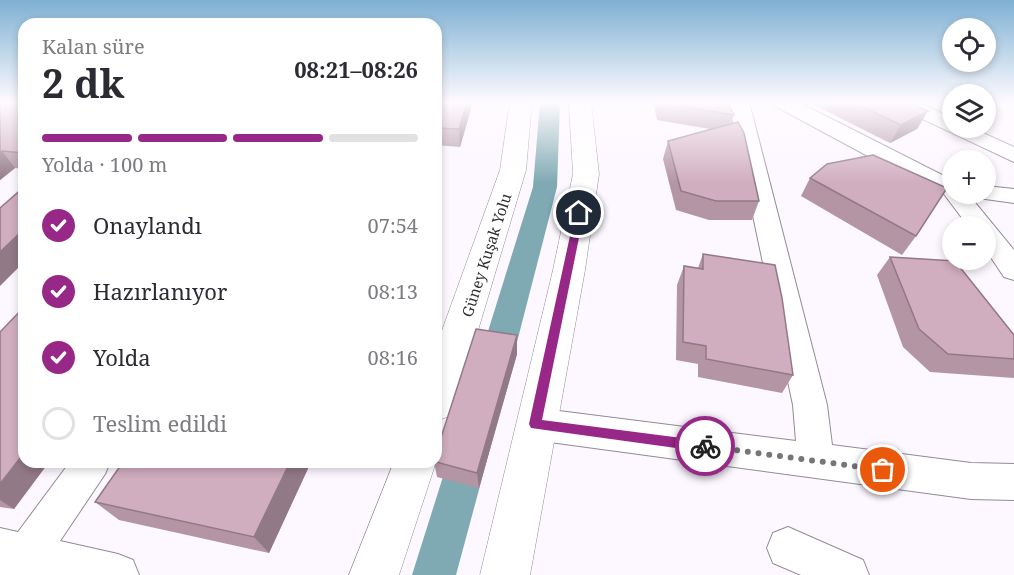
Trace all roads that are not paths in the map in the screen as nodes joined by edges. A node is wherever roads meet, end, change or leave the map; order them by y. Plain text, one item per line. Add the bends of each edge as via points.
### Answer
1 (518, 129) edge
2 (582, 129) edge
3 (745, 129) edge
4 (833, 129) edge
5 (978, 138) edge
6 (1014, 155) edge
7 (942, 184) edge
8 (996, 194) edge
9 (1014, 196) edge
10 (964, 204) edge
11 (973, 216) edge
12 (996, 246) edge
13 (1014, 270) edge
14 (442, 386) edge
15 (535, 424) junction
16 (816, 461) junction
17 (87, 468) edge
18 (414, 468) edge
19 (1014, 482) edge
20 (788, 548) dead end
21 (14, 559) edge
22 (118, 575) edge
23 (374, 575) edge
24 (505, 575) edge
25 (848, 575) edge

1 - 14 main road, Güney Kuşak Yolu via 513,170
2 - 15 main road via 586,174
3 - 16 street via 810,405
4 - 7 street
5 - 6 street
8 - 9 street
10 - 11 street
12 - 13 street
15 - 16 street
15 - 24 main road
16 - 19 street via 971,481
17 - 21 street
18 - 23 main road
20 - 25 street
21 - 22 street

